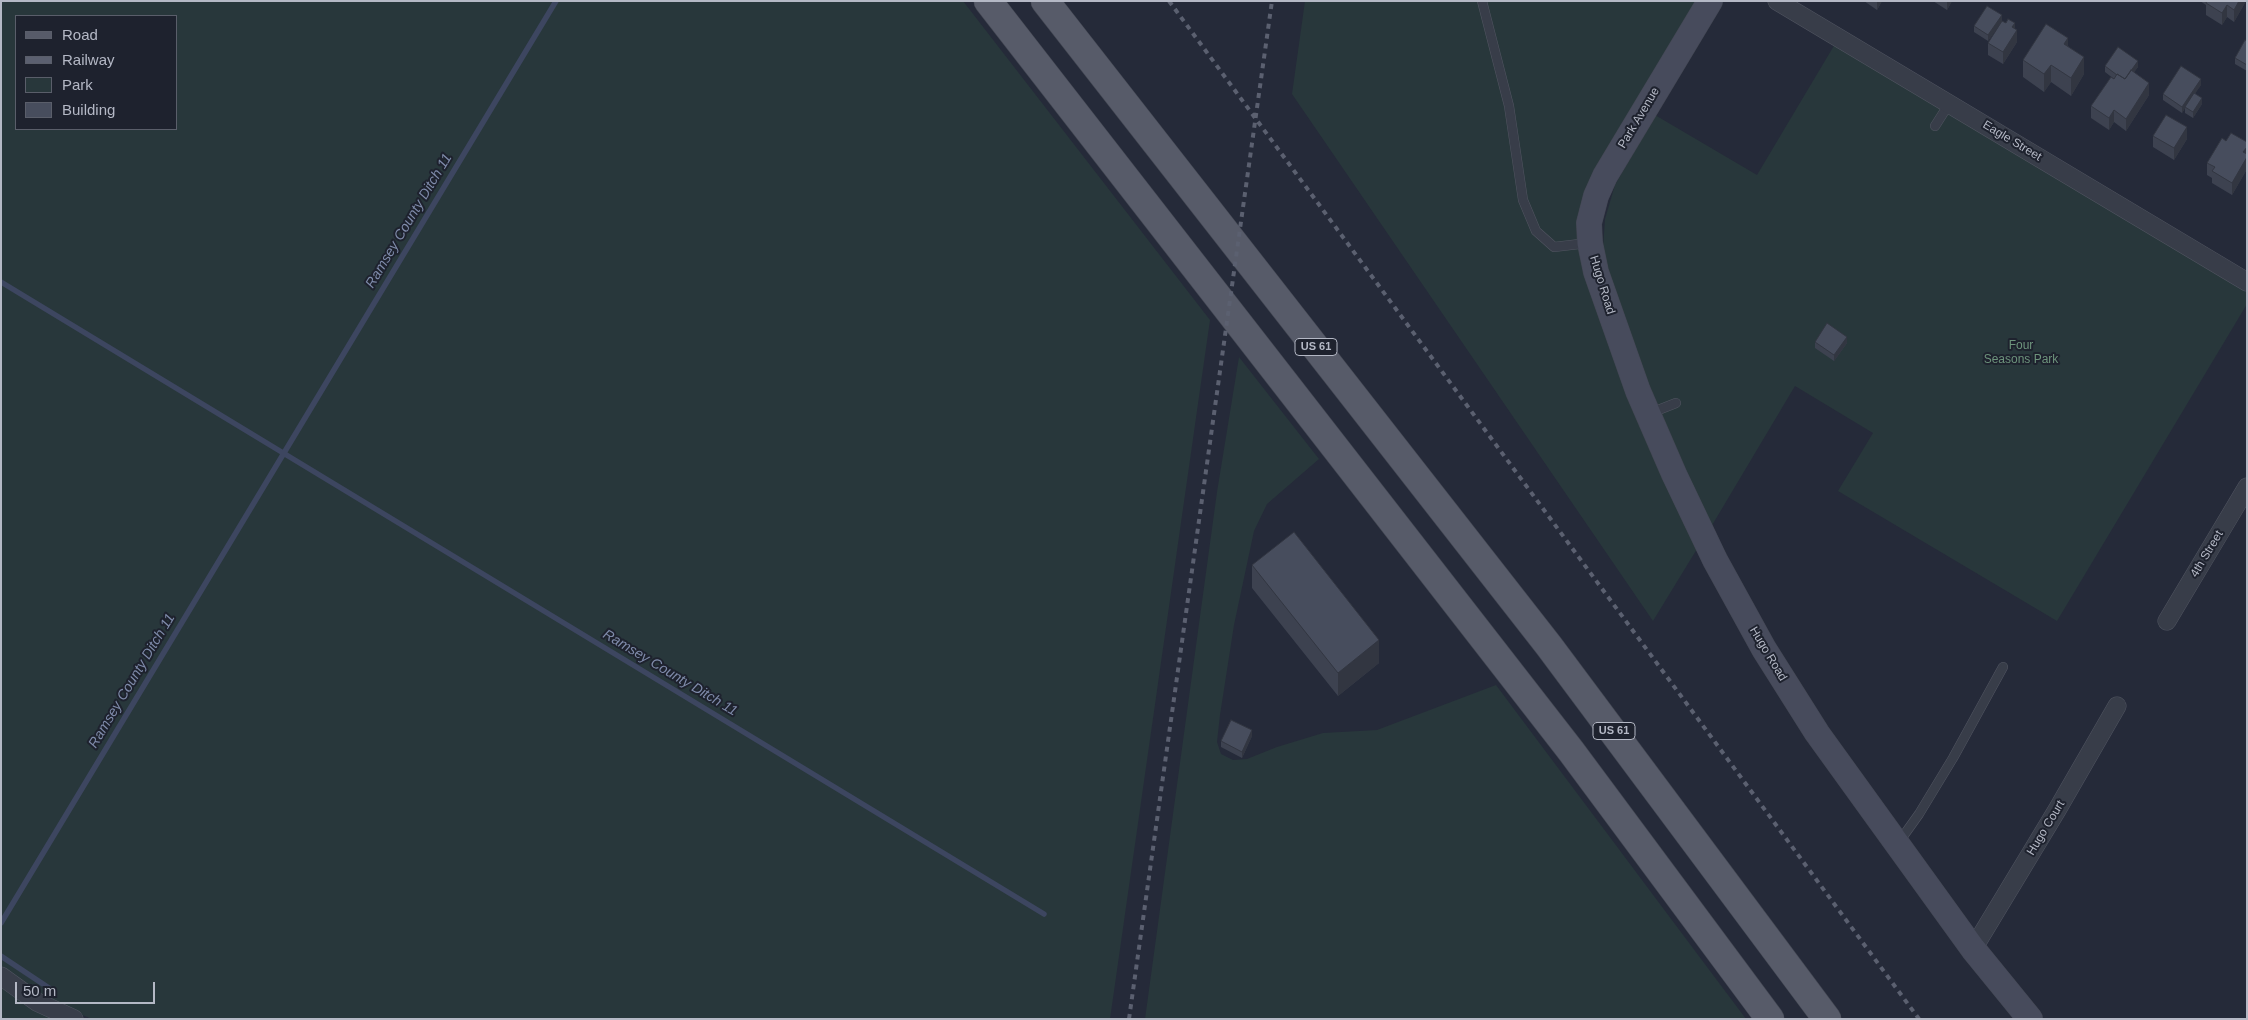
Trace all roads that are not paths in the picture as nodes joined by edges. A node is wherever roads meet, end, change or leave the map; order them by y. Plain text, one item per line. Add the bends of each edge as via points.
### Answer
1 (988, 1) edge
2 (1045, 1) edge
3 (1482, 1) edge
4 (1710, 1) edge
5 (1777, 1) edge
6 (1948, 104) junction
7 (1935, 126) dead end
8 (1590, 243) junction
9 (2247, 282) edge
10 (1676, 403) dead end
11 (1648, 414) junction
12 (2247, 487) edge
13 (2167, 621) dead end
14 (2003, 666) dead end
15 (2117, 706) dead end
16 (1897, 844) junction
17 (1973, 949) junction
18 (1, 976) edge
19 (74, 1019) edge
20 (1770, 1019) edge
21 (1827, 1019) edge
22 (2030, 1019) edge

1 - 20 main road via 1530,697
2 - 21 main road, US 61 via 1561,662
3 - 8 lane via 1509,106 1523,200 1536,231 1554,246
4 - 8 street, Park Avenue via 1605,176 1589,223
5 - 6 street, Eagle Street
6 - 7 lane
6 - 9 street, Eagle Street
8 - 11 street, Hugo Road via 1596,272
10 - 11 lane
11 - 16 street, Hugo Road via 1715,560 1764,650 1817,733
12 - 13 street, 4th Street
14 - 16 lane via 1953,758
15 - 17 street, Hugo Court
16 - 17 street, Hugo Road
17 - 22 street, Hugo Road
18 - 19 street via 37,1002

